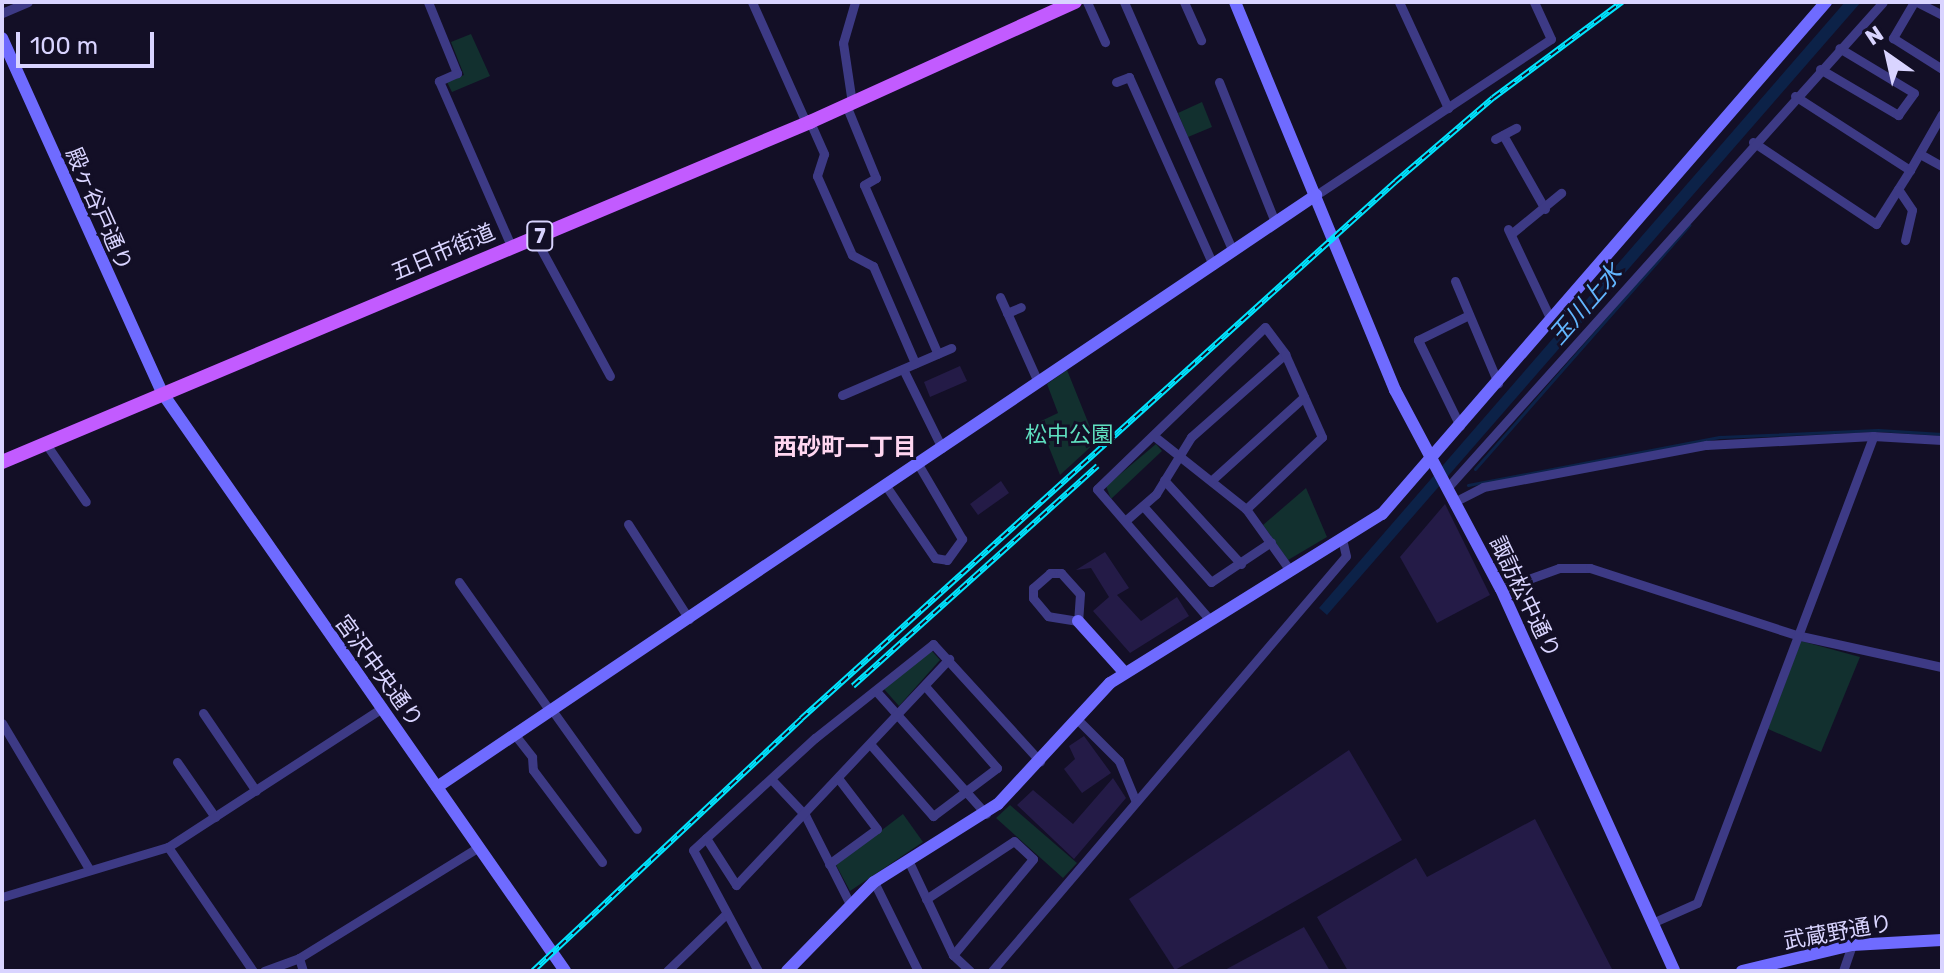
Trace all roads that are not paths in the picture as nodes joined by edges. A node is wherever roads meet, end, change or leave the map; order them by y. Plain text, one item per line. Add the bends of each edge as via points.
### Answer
1 (28, 2) edge
2 (428, 2) edge
3 (752, 2) edge
4 (855, 2) edge
5 (1075, 2) edge
6 (1087, 2) edge
7 (1124, 2) edge
8 (1184, 2) edge
9 (1235, 2) edge
10 (1399, 2) edge
11 (1534, 2) edge
12 (1826, 2) edge
13 (1883, 2) edge
14 (1915, 2) edge
15 (2, 13) edge
16 (1942, 15) edge
17 (2, 38) edge
18 (1201, 40) dead end
19 (1105, 42) dead end
20 (1839, 48) junction
21 (1820, 69) junction
22 (1942, 69) edge
23 (1116, 82) dead end
24 (1220, 89) dead end
25 (1795, 96) junction
26 (849, 104) junction
27 (1448, 108) junction
28 (1942, 114) edge
29 (808, 122) junction
30 (1516, 128) dead end
31 (1753, 142) junction
32 (1920, 154) junction
33 (1942, 166) edge
34 (1910, 170) junction
35 (1898, 189) junction
36 (1561, 193) dead end
37 (1316, 195) junction
38 (1545, 209) junction
39 (1275, 222) junction
40 (535, 238) junction
41 (1905, 240) dead end
42 (512, 248) junction
43 (1233, 251) junction
44 (1213, 265) junction
45 (1455, 281) dead end
46 (1000, 297) dead end
47 (1021, 307) dead end
48 (1007, 313) junction
49 (1467, 316) junction
50 (1552, 322) junction
51 (951, 348) dead end
52 (938, 354) junction
53 (1285, 354) junction
54 (915, 363) junction
55 (903, 369) junction
56 (610, 376) dead end
57 (1038, 382) junction
58 (1498, 383) junction
59 (163, 394) junction
60 (842, 395) dead end
61 (1304, 397) junction
62 (1460, 426) junction
63 (1154, 436) junction
64 (1873, 436) junction
65 (1942, 440) edge
66 (46, 444) junction
67 (942, 448) junction
68 (1178, 458) junction
69 (2, 462) edge
70 (1435, 463) junction
71 (918, 464) junction
72 (1164, 480) junction
73 (1212, 480) junction
74 (1446, 484) junction
75 (886, 486) junction
76 (1456, 501) junction
77 (86, 502) dead end
78 (1143, 506) junction
79 (1246, 509) junction
80 (1125, 521) junction
81 (628, 524) dead end
82 (1342, 539) junction
83 (1271, 542) junction
84 (1241, 564) junction
85 (1289, 569) junction
86 (459, 582) dead end
87 (1501, 589) junction
88 (1074, 616) junction
89 (689, 619) junction
90 (1210, 620) junction
91 (1796, 635) junction
92 (949, 659) junction
93 (1942, 667) edge
94 (1125, 673) junction
95 (925, 686) junction
96 (876, 691) junction
97 (382, 708) junction
98 (551, 710) junction
99 (203, 713) dead end
100 (897, 715) junction
101 (1078, 720) junction
102 (2, 723) edge
103 (515, 735) junction
104 (870, 744) junction
105 (1040, 761) junction
106 (177, 762) dead end
107 (838, 778) junction
108 (771, 779) junction
109 (437, 787) junction
110 (256, 791) junction
111 (967, 793) junction
112 (1136, 802) junction
113 (986, 814) junction
114 (805, 815) junction
115 (215, 817) junction
116 (631, 826) dead end
117 (706, 838) junction
118 (168, 847) junction
119 (479, 847) junction
120 (908, 860) junction
121 (602, 862) dead end
122 (829, 864) junction
123 (88, 867) junction
124 (874, 882) junction
125 (2, 897) edge
126 (926, 899) junction
127 (850, 904) junction
128 (727, 913) junction
129 (1652, 923) junction
130 (1942, 940) edge
131 (1852, 945) junction
132 (953, 955) junction
133 (299, 958) junction
134 (253, 971) edge
135 (264, 971) edge
136 (303, 971) edge
137 (565, 971) edge
138 (667, 971) edge
139 (758, 971) edge
140 (787, 971) edge
141 (918, 971) edge
142 (970, 971) edge
143 (992, 971) edge
144 (1674, 971) edge
145 (1742, 971) edge
146 (1843, 971) edge

1 - 15 street
2 - 42 street via 457,73 439,81
3 - 29 street
4 - 26 street via 843,43
5 - 26 main road, 五日市街道 / 7
6 - 19 street
7 - 43 street
8 - 18 street
9 - 37 street, 諏訪松中通り
10 - 27 street
11 - 27 street via 1551,39
12 - 50 street
13 - 20 street
14 - 16 street
14 - 22 street via 1893,38
17 - 59 street, 殿ヶ谷戸通り
20 - 21 street
20 - 21 street via 1914,93 1898,115
21 - 25 street
23 - 44 street via 1129,77
24 - 39 street via 1246,163
25 - 31 street
25 - 34 street
26 - 29 main road, 五日市街道 / 7
26 - 52 street via 876,178 864,185
27 - 37 street
28 - 32 street
29 - 40 main road, 五日市街道 / 7
29 - 54 street via 824,154 817,176 852,255 873,266
30 - 38 street via 1499,137
31 - 35 street via 1876,224
31 - 74 street
32 - 33 street
32 - 34 street
34 - 35 street
35 - 41 street via 1912,210
36 - 38 street
37 - 39 street
37 - 70 street, 諏訪松中通り via 1395,390
38 - 50 street via 1510,232
39 - 43 street
40 - 42 main road, 五日市街道 / 7
40 - 56 street
42 - 59 main road, 五日市街道 / 7
43 - 44 street
44 - 57 street
45 - 49 street
46 - 48 street
47 - 48 street
48 - 57 street
49 - 58 street
49 - 62 street via 1418,340
50 - 58 street
51 - 52 street
52 - 54 street
53 - 61 street
53 - 63 street via 1265,327
53 - 68 street via 1191,437
54 - 55 street
55 - 60 street
55 - 67 street
57 - 67 street
58 - 62 street
59 - 66 main road, 五日市街道 / 7
59 - 97 street, 宮沢中央通り
61 - 73 street
61 - 79 street via 1321,441
62 - 70 street
63 - 68 street
63 - 80 street via 1097,489
64 - 65 street
64 - 76 street via 1706,445 1483,487
64 - 91 street
66 - 69 main road, 五日市街道 / 7
66 - 77 street
67 - 71 street
68 - 72 street
68 - 73 street
70 - 74 street, 諏訪松中通り
70 - 82 street via 1382,514
71 - 75 street
71 - 75 street via 960,533 957,554 935,558
72 - 78 street
72 - 84 street
73 - 79 street
74 - 76 street, 諏訪松中通り
75 - 89 street
76 - 87 street, 諏訪松中通り
78 - 80 street
78 - 84 street via 1211,582
79 - 83 street
80 - 90 street
81 - 89 street
82 - 85 street
82 - 112 street via 1346,556
83 - 84 street
83 - 85 street
85 - 90 street
86 - 98 street
87 - 91 street via 1579,566
87 - 129 street, 諏訪松中通り
88 - 88 street via 1048,616 1033,588 1050,573 1061,573 1080,594
88 - 94 street
89 - 98 street
90 - 94 street
91 - 93 street
91 - 129 street via 1697,903
92 - 95 street
92 - 96 street via 933,644
92 - 105 street
94 - 101 street
95 - 100 street
95 - 111 street via 997,768
96 - 100 street
96 - 108 street
97 - 109 street, 宮沢中央通り
97 - 110 street
98 - 103 street
98 - 116 street
99 - 110 street
100 - 104 street
100 - 111 street
101 - 105 street
101 - 112 street via 1119,761
102 - 123 street
103 - 109 street
103 - 121 street via 532,757 533,770
104 - 107 street
104 - 111 street via 933,816
105 - 113 street
106 - 115 street
107 - 114 street
107 - 122 street via 877,829
108 - 114 street
108 - 117 street
109 - 119 street, 宮沢中央通り
110 - 115 street
111 - 113 street
112 - 143 street
113 - 120 street
114 - 117 street via 736,885
114 - 122 street
115 - 118 street
117 - 128 street via 693,850
118 - 123 street
118 - 134 street
119 - 133 street
119 - 137 street, 宮沢中央通り
120 - 124 street
120 - 126 street
122 - 127 street
123 - 125 street
124 - 127 street
124 - 141 street
126 - 132 street
126 - 132 street via 1014,841 1033,859
127 - 140 street
128 - 138 street
128 - 139 street
129 - 144 street, 諏訪松中通り
130 - 131 street, 武蔵野通り
131 - 145 street, 武蔵野通り
131 - 146 street
132 - 142 street
133 - 135 street
133 - 136 street

